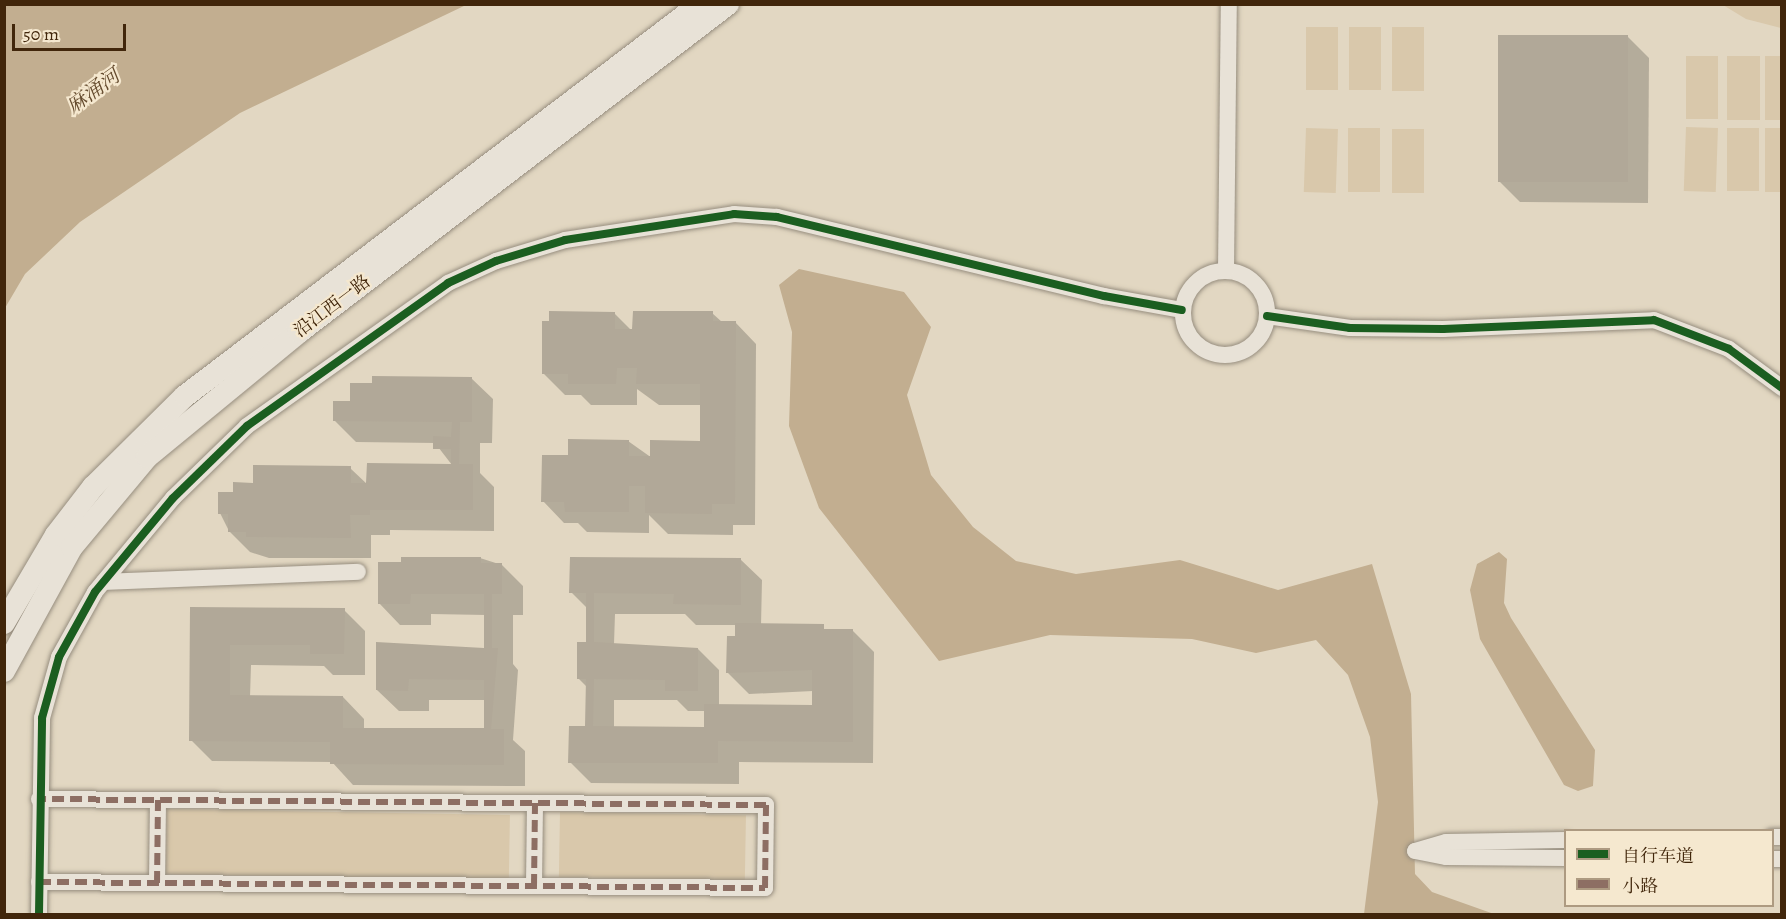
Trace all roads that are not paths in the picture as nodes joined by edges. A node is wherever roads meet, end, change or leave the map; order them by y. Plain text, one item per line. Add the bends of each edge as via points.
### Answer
1 (700, 4) edge
2 (728, 4) edge
3 (1229, 4) edge
4 (1226, 271) junction
5 (1182, 309) junction
6 (1267, 316) junction
7 (1782, 388) edge
8 (358, 572) dead end
9 (104, 582) junction
10 (4, 623) edge
11 (4, 671) edge
12 (39, 799) junction
13 (158, 800) junction
14 (535, 803) junction
15 (1564, 840) edge
16 (1564, 858) edge
17 (39, 882) junction
18 (157, 883) junction
19 (534, 886) junction
20 (39, 915) edge

1 - 10 street, 沿江西一路 via 185,396 93,487 56,535
2 - 11 street, 沿江西一路 via 280,346 147,457 72,547
3 - 4 street
4 - 5 street via 1193,285
4 - 6 street via 1253,281 1264,297
5 - 6 street via 1195,343 1220,355 1248,348 1261,334
5 - 9 street via 1092,293 777,217 734,214 565,240 496,261 448,283 350,349 247,426 173,498
6 - 7 street via 1350,328 1443,329 1654,320 1729,349
8 - 9 street
9 - 12 street via 59,657 42,718
12 - 13 street
12 - 17 street
13 - 14 street
13 - 18 street
14 - 19 street
14 - 19 street via 766,805 766,829 765,888
15 - 16 street via 1446,842 1415,851 1446,857
17 - 18 street
17 - 20 street
18 - 19 street

